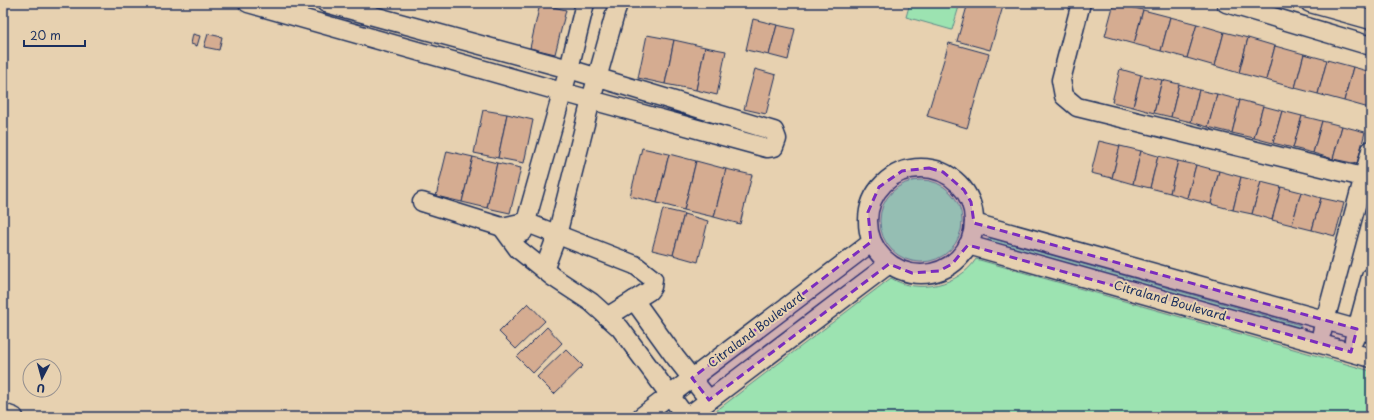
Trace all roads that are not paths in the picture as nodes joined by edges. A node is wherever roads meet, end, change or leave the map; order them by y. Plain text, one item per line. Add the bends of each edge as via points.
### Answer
1 (248, 3) edge
2 (326, 3) edge
3 (585, 3) edge
4 (618, 3) edge
5 (1081, 3) edge
6 (1226, 3) edge
7 (1310, 3) edge
8 (1371, 20) edge
9 (1371, 46) edge
10 (569, 69) junction
11 (597, 78) junction
12 (562, 92) junction
13 (591, 100) junction
14 (1371, 150) edge
15 (1367, 178) edge
16 (422, 202) dead end
17 (525, 222) junction
18 (974, 223) junction
19 (502, 227) junction
20 (557, 236) junction
21 (872, 242) junction
22 (968, 245) junction
23 (518, 249) junction
24 (889, 264) junction
25 (544, 270) junction
26 (1371, 277) edge
27 (634, 300) junction
28 (607, 317) junction
29 (1325, 321) junction
30 (1364, 331) edge
31 (1319, 343) junction
32 (1351, 352) junction
33 (1371, 358) edge
34 (692, 378) junction
35 (669, 395) junction
36 (709, 400) junction
37 (3, 413) edge
38 (14, 417) edge
39 (641, 417) edge
40 (686, 417) edge

1 - 12 street
2 - 10 street
3 - 10 street
4 - 11 street
5 - 15 street via 1061,80 1064,96 1077,107
6 - 9 street
7 - 8 street
10 - 11 street
10 - 12 street
11 - 13 street
11 - 13 street via 774,131 777,140 774,147 767,148
12 - 13 street
12 - 17 street
13 - 20 street
14 - 15 street
15 - 29 street
16 - 19 street
17 - 19 street
17 - 20 street
17 - 23 street
18 - 21 street via 971,202 955,180 943,172 916,168 902,171 879,187 868,212 867,226
18 - 22 street
18 - 29 street, Citraland Boulevard
19 - 23 street
20 - 25 street
20 - 27 street via 635,265 653,279 649,291
21 - 24 street via 877,252
21 - 34 street, Citraland Boulevard
22 - 24 street via 952,264 939,271 926,274 912,273
22 - 31 street, Citraland Boulevard
23 - 25 street
24 - 36 street
25 - 28 street via 591,302
26 - 30 street
27 - 28 street
27 - 34 street
28 - 35 street via 620,328
29 - 30 street, Citraland Boulevard
29 - 31 street
30 - 32 street
31 - 32 street, Citraland Boulevard
32 - 33 street, Citraland Boulevard
34 - 35 street, Citraland Boulevard
34 - 36 street
35 - 39 street, Citraland Boulevard
35 - 40 street
36 - 40 street
37 - 38 street

